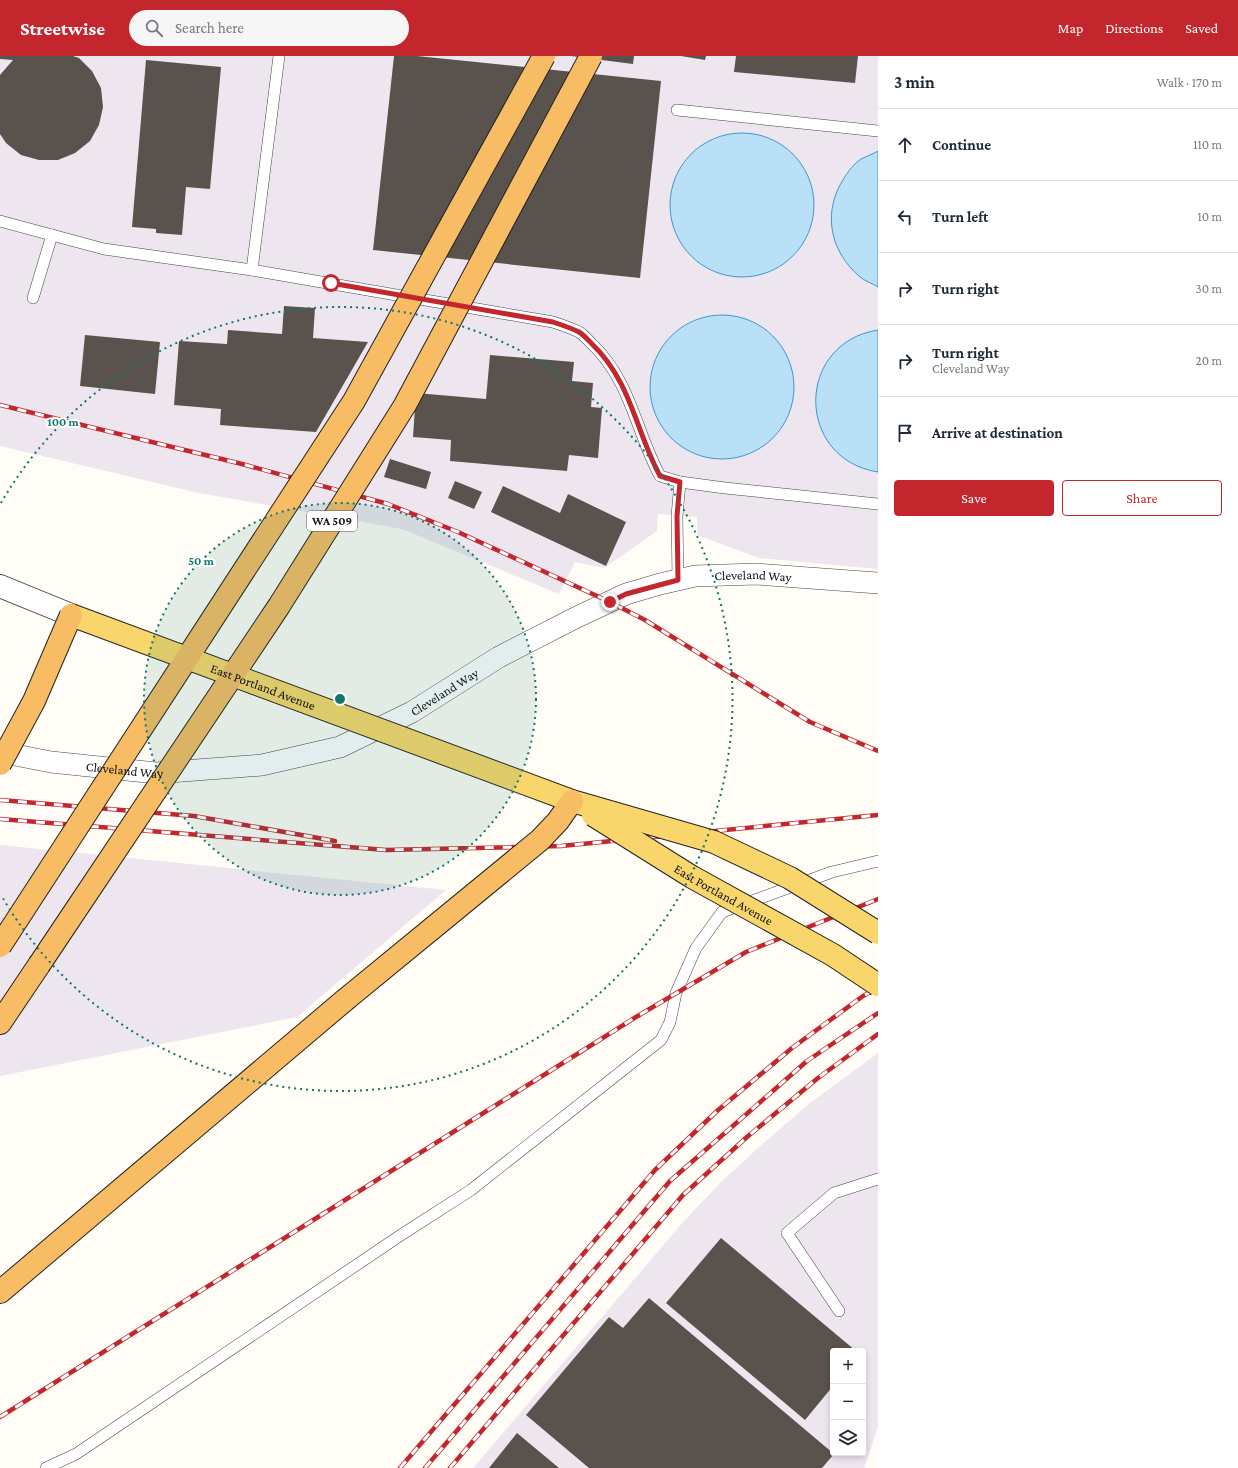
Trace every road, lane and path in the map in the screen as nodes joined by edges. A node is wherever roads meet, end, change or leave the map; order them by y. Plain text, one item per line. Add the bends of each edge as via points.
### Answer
1 (279, 56) edge
2 (544, 56) edge
3 (591, 56) edge
4 (677, 110) dead end
5 (878, 131) edge
6 (0, 221) edge
7 (52, 235) junction
8 (252, 270) junction
9 (33, 298) dead end
10 (680, 482) junction
11 (878, 504) edge
12 (678, 580) junction
13 (878, 583) edge
14 (0, 586) edge
15 (71, 615) junction
16 (0, 752) edge
17 (0, 764) edge
18 (572, 801) junction
19 (878, 861) edge
20 (878, 933) edge
21 (0, 946) edge
22 (878, 985) edge
23 (0, 1023) edge
24 (878, 1179) edge
25 (0, 1292) edge
26 (839, 1311) dead end
27 (46, 1468) edge

1 - 8 lane
2 - 21 highway, bridge via 354,401
3 - 23 highway, WA 509, bridge via 405,405 279,606
4 - 5 lane
6 - 7 lane
7 - 8 lane via 104,249
7 - 9 lane
8 - 10 lane via 553,322 580,332 600,351 618,377 660,476
10 - 11 lane
10 - 12 lane via 677,516
12 - 13 street, Cleveland Way via 695,576 756,574
12 - 16 street, Cleveland Way via 626,594 575,618 499,658 412,712 340,747 262,765 156,773 51,762
14 - 15 street, East Portland Avenue
15 - 17 highway, bridge via 34,701
15 - 18 main road, East Portland Avenue, bridge
18 - 20 main road, East Portland Avenue, bridge via 714,842 790,878
18 - 22 main road, East Portland Avenue, bridge via 692,877 833,956
18 - 25 highway, bridge via 540,840 339,1005
19 - 27 lane via 832,872 722,912 696,948 676,993 670,1022 661,1040 471,1190 401,1234 76,1454
24 - 26 lane via 834,1193 787,1232

